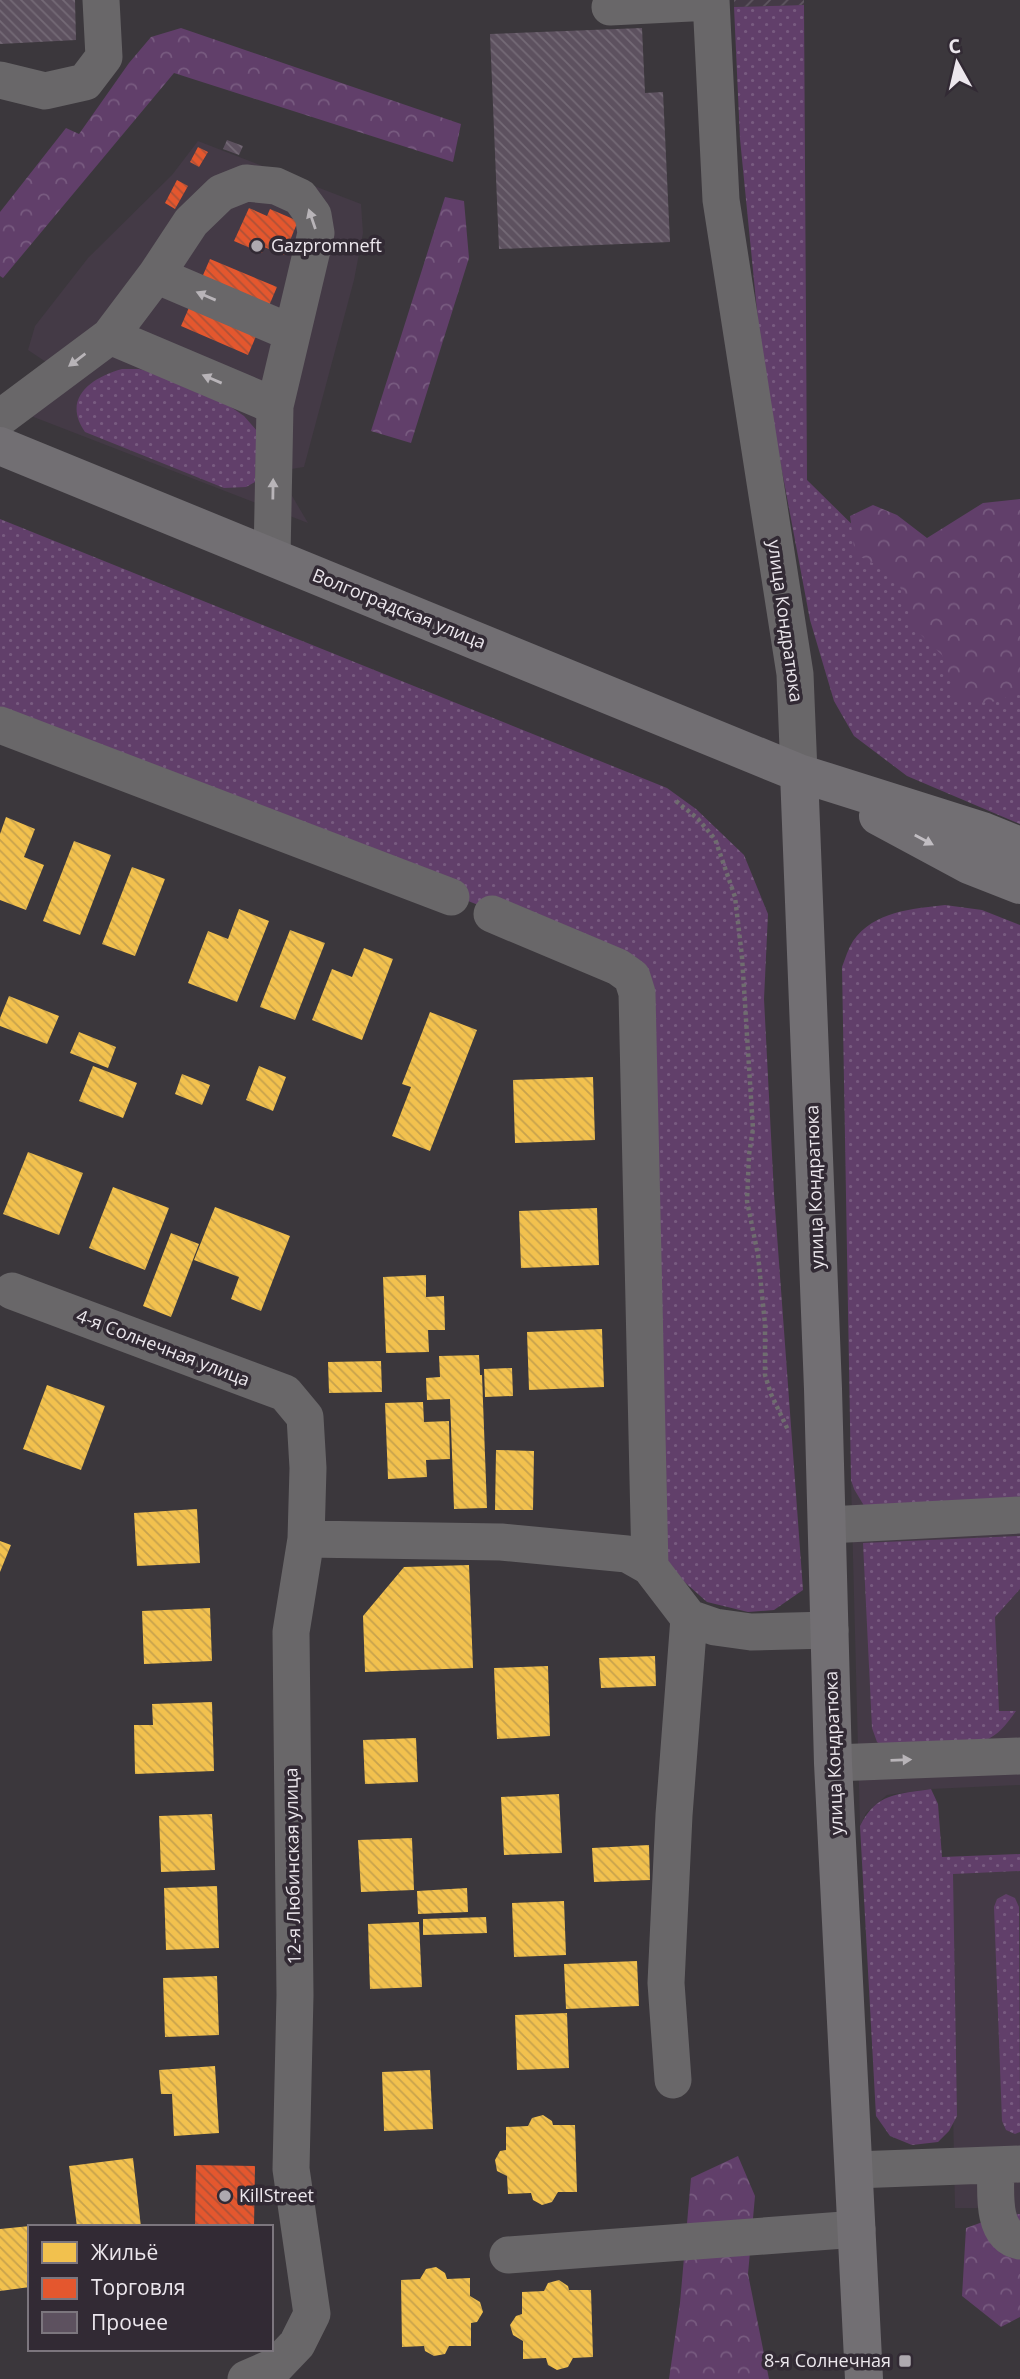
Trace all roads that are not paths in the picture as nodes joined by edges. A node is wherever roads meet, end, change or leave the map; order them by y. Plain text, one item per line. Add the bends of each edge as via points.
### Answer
1 (101, 0) edge
2 (711, 1) edge
3 (610, 7) dead end
4 (0, 80) edge
5 (156, 275) junction
6 (292, 332) junction
7 (110, 336) junction
8 (275, 406) junction
9 (0, 418) edge
10 (0, 446) edge
11 (272, 557) junction
12 (0, 725) edge
13 (799, 773) junction
14 (1020, 846) edge
15 (1020, 885) edge
16 (451, 897) dead end
17 (492, 914) dead end
18 (12, 1291) dead end
19 (305, 1417) joint
20 (1020, 1515) edge
21 (828, 1525) junction
22 (306, 1539) junction
23 (650, 1567) junction
24 (689, 1618) junction
25 (830, 1630) junction
26 (1020, 1756) edge
27 (833, 1763) junction
28 (673, 2080) dead end
29 (1008, 2164) edge
30 (854, 2170) junction
31 (857, 2229) junction
32 (1020, 2241) edge
33 (508, 2255) dead end
34 (246, 2379) edge
35 (864, 2379) edge

1 - 4 street via 104,57 85,82 45,90
2 - 3 street
2 - 13 street, улица Кондратюка via 721,200 795,674
6 -> 5 street
6 -> 5 street via 316,233 313,215 300,197 276,186 246,183 220,193 191,222
5 - 7 street
6 - 8 street
8 -> 7 street
7 -> 9 street
11 -> 8 street
10 - 11 main road, Волгоградская улица
11 - 13 main road, Волгоградская улица
12 - 16 street
13 - 14 main road, Волгоградская улица
13 -> 15 main road, Волгоградская улица via 970,865
13 - 21 main road, улица Кондратюка
17 - 23 street via 618,967 632,977 638,993
18 - 19 street, 4-я Солнечная улица via 285,1394
19 - 22 street, 12-я Любинская улица
20 - 21 street
21 - 25 main road, улица Кондратюка
22 - 23 street via 501,1542 627,1554
22 - 34 street, 12-я Любинская улица via 290,1632 295,1995 291,2169 312,2314 298,2344 276,2366
23 - 24 street
24 - 25 street via 751,1632
24 - 28 street via 667,1983
25 - 27 main road, улица Кондратюка
27 -> 26 street
27 - 30 main road, улица Кондратюка
29 - 30 street
29 - 32 street via 997,2204 1001,2227
30 - 31 main road, улица Кондратюка
31 - 33 street
31 - 35 main road, улица Кондратюка

